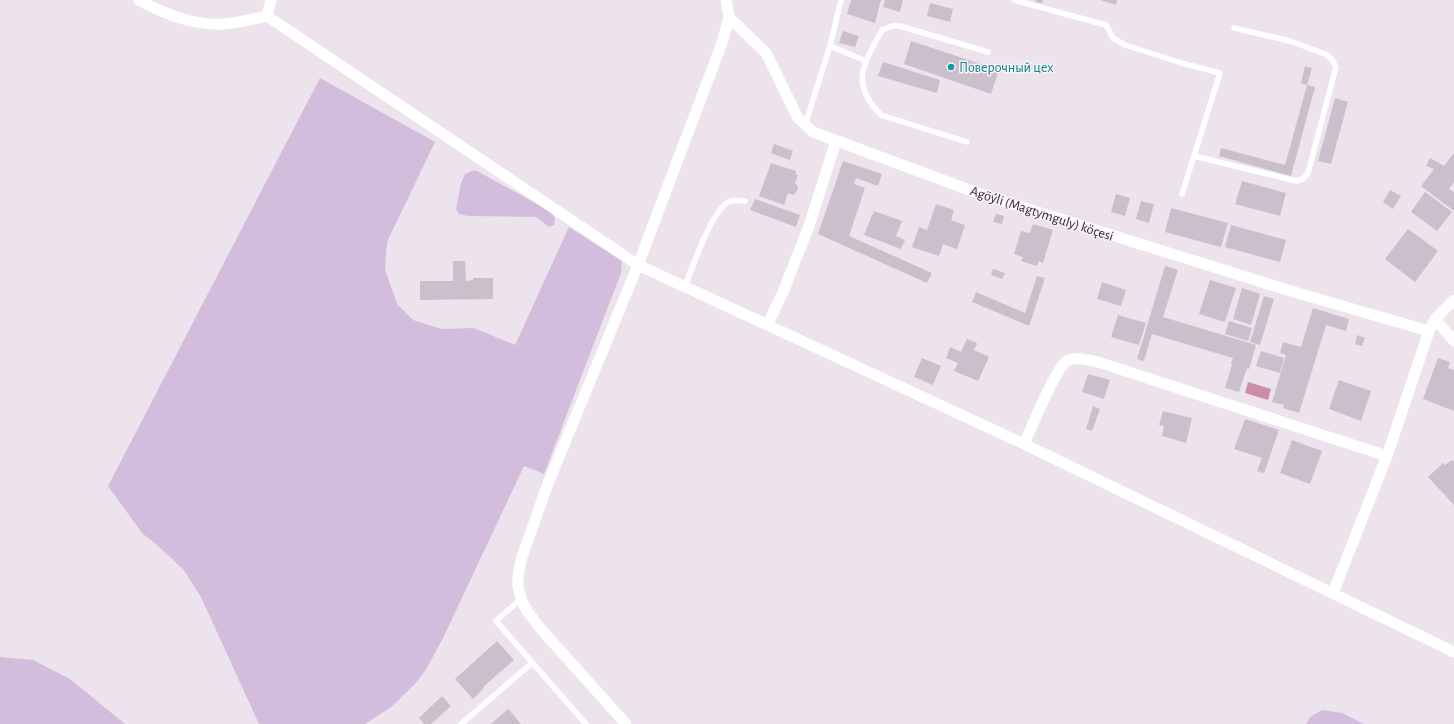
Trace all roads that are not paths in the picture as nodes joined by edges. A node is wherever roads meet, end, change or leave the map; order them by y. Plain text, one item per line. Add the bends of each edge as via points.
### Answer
1 (138, 0) edge
2 (161, 0) edge
3 (271, 0) edge
4 (726, 0) edge
5 (841, 0) edge
6 (1014, 0) edge
7 (159, 11) junction
8 (267, 16) junction
9 (729, 17) junction
10 (1234, 28) dead end
11 (830, 46) junction
12 (988, 52) dead end
13 (866, 61) junction
14 (805, 125) junction
15 (836, 141) junction
16 (967, 142) dead end
17 (1194, 156) junction
18 (1182, 194) dead end
19 (745, 201) dead end
20 (638, 265) junction
21 (685, 286) junction
22 (1454, 300) edge
23 (1436, 319) junction
24 (768, 324) junction
25 (1429, 331) junction
26 (1454, 341) edge
27 (1024, 444) junction
28 (1387, 456) junction
29 (1332, 592) junction
30 (521, 599) junction
31 (1454, 652) edge
32 (532, 662) junction
33 (461, 724) edge
34 (586, 724) edge
35 (626, 724) edge

1 - 7 street
2 - 7 street
3 - 8 street
4 - 9 street
5 - 11 lane
6 - 17 lane via 1106,25 1113,38 1125,45 1220,73
7 - 8 street via 192,22 209,24 240,22
8 - 20 street
9 - 14 street, Agöýli (Magtymguly) köçesi via 766,53 798,118
9 - 20 street via 722,43
10 - 17 lane via 1290,41 1325,54 1334,62 1336,67 1308,173 1303,179 1296,181
11 - 13 lane
11 - 14 lane
12 - 13 lane via 900,26 892,26 882,30
13 - 16 lane via 862,82 871,105 881,115
14 - 15 street, Agöýli (Magtymguly) köçesi via 814,132
15 - 24 street via 809,226
15 - 25 street, Agöýli (Magtymguly) köçesi via 980,194 1294,292
17 - 18 lane
19 - 21 lane via 732,200 719,210 706,234
20 - 21 street
20 - 30 street via 547,486 521,560 518,576
21 - 24 street
22 - 23 street
23 - 25 street
23 - 26 street
24 - 27 street
25 - 28 street
27 - 28 street via 1058,372 1066,362 1080,358
27 - 29 street
28 - 29 street
29 - 31 street
30 - 32 lane via 496,622
30 - 35 street via 540,628
32 - 33 lane
32 - 34 lane

